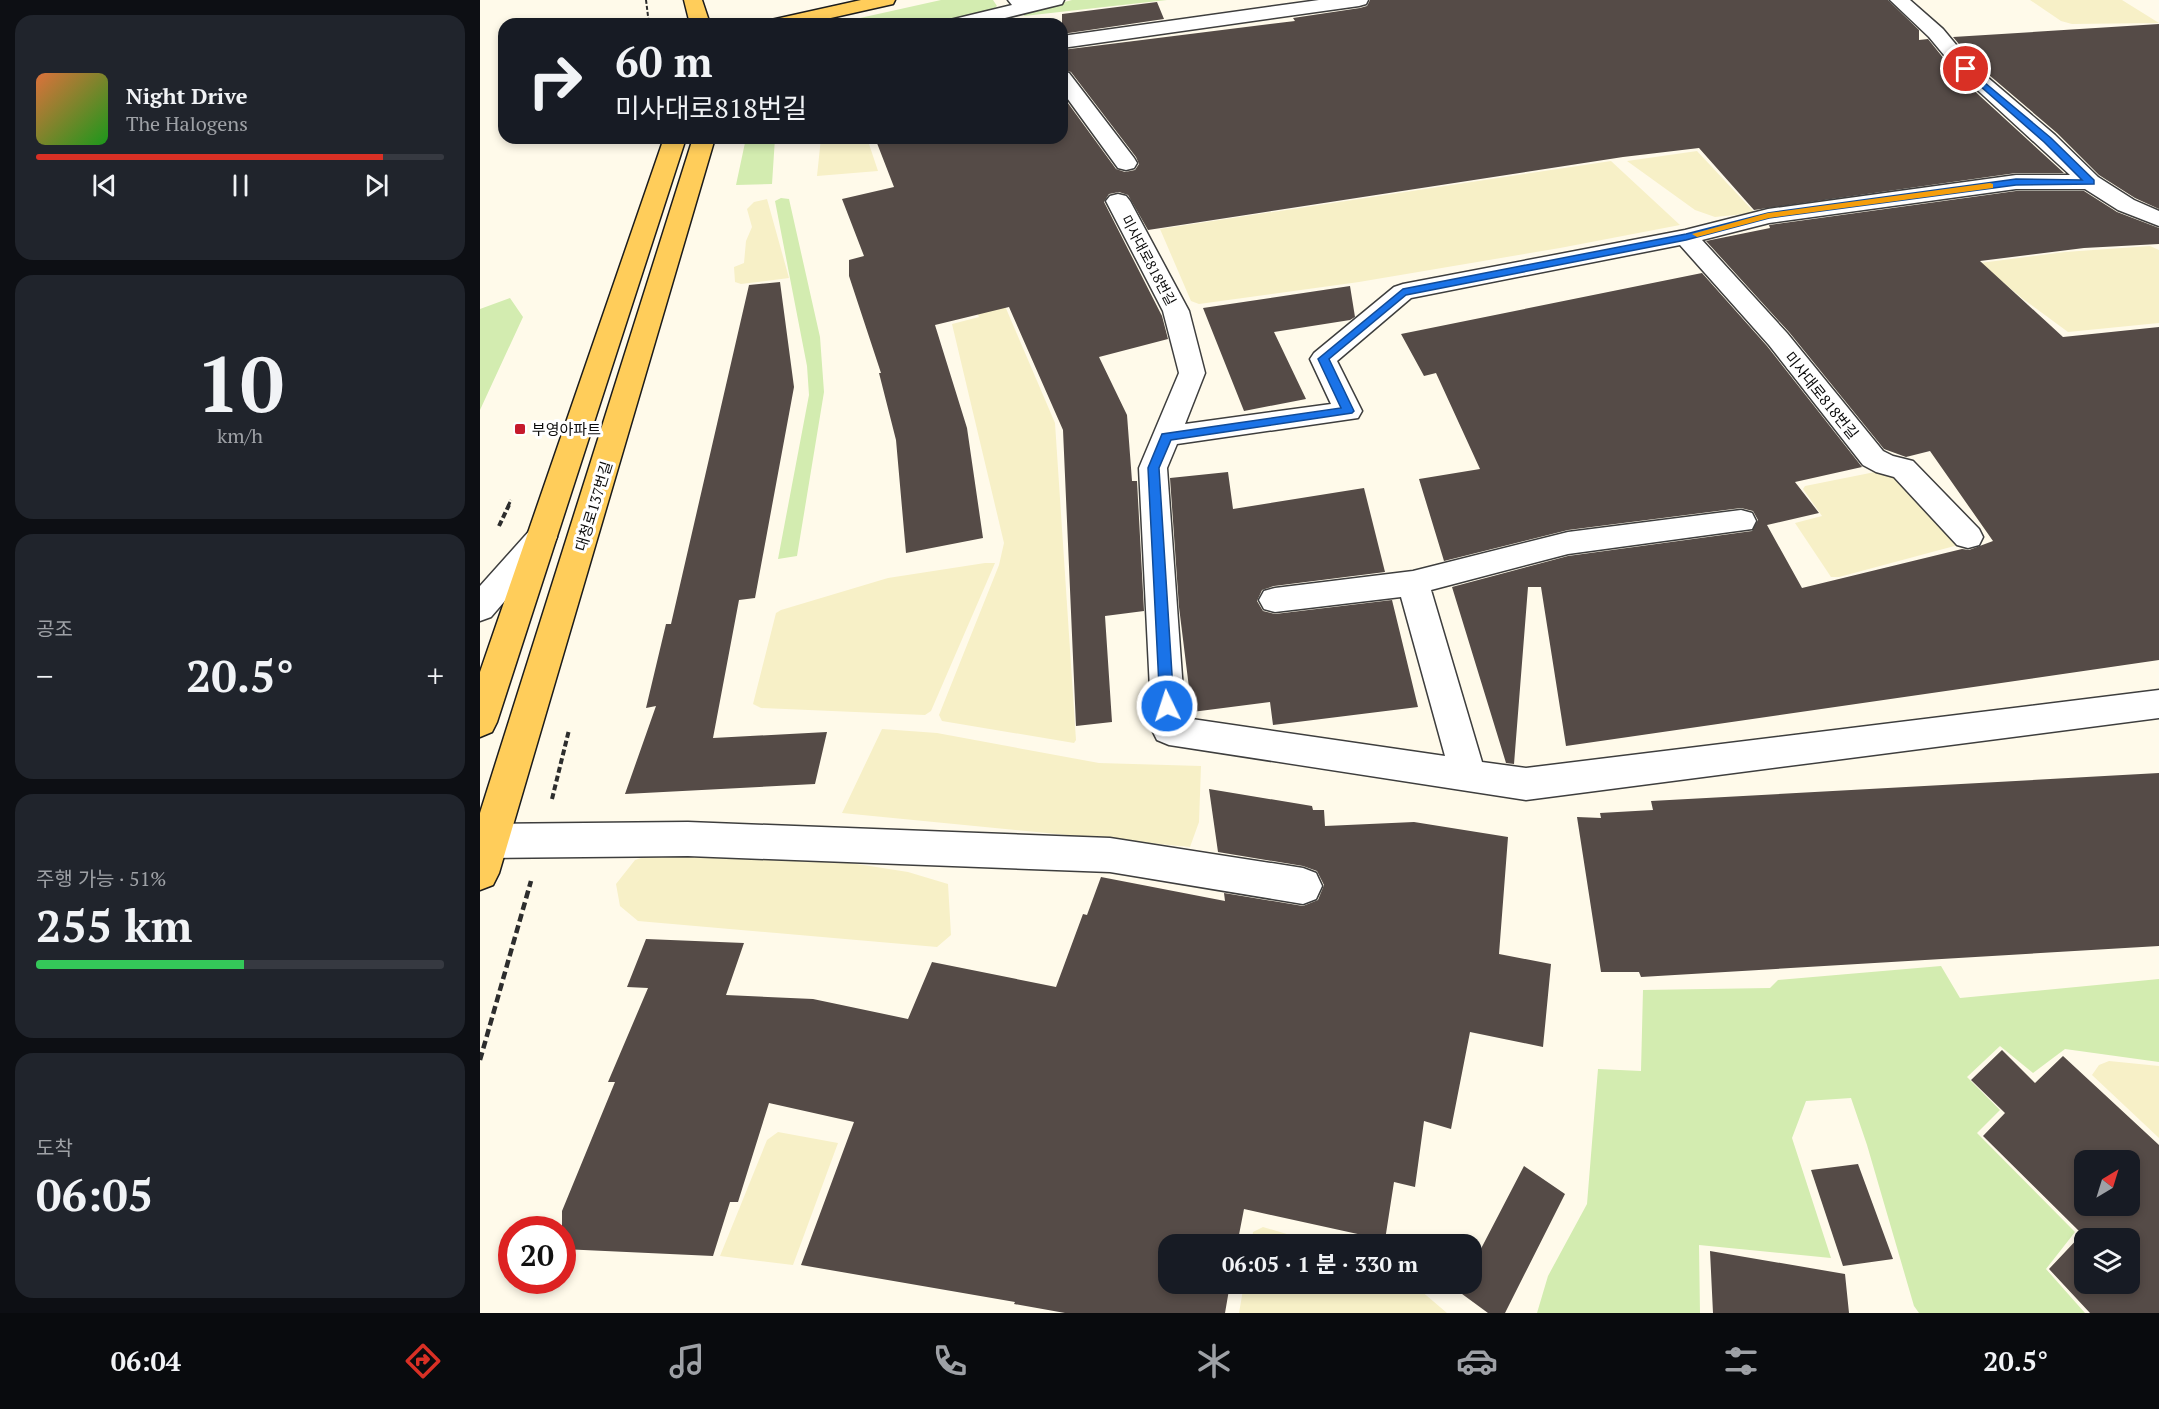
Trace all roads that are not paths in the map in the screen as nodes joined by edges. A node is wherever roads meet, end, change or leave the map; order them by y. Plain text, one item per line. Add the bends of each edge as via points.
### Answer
1 (693, 0) edge
2 (886, 0) edge
3 (1055, 0) edge
4 (1359, 0) edge
5 (1899, 0) edge
6 (1021, 4) edge
7 (698, 18) edge
8 (805, 18) edge
9 (976, 18) edge
10 (1068, 41) edge
11 (1068, 85) edge
12 (673, 144) edge
13 (702, 144) edge
14 (1126, 163) dead end
15 (2090, 182) junction
16 (1118, 201) dead end
17 (2159, 219) edge
18 (1686, 237) junction
19 (1166, 436) junction
20 (1741, 521) dead end
21 (542, 537) junction
22 (1968, 537) dead end
23 (1413, 583) junction
24 (1275, 600) dead end
25 (480, 608) edge
26 (2159, 704) edge
27 (480, 722) edge
28 (1468, 776) junction
29 (485, 857) edge
30 (1303, 886) dead end

1 - 7 main road
2 - 8 main road
3 - 6 lane
4 - 10 lane
5 - 15 lane via 1936,33 1966,69
6 - 9 lane
11 - 14 lane
12 - 21 main road
13 - 29 main road, 대청로137번길
15 - 17 lane
15 - 18 lane via 2016,182 1768,216
16 - 19 lane, 미사대로818번길 via 1176,311 1192,373
18 - 19 lane via 1403,292 1323,359 1348,411
18 - 22 lane, 미사대로818번길 via 1778,339 1873,458 1903,468
19 - 28 lane, 미사대로818번길 via 1154,468 1169,730
20 - 23 lane via 1568,543
21 - 25 lane
21 - 27 main road
23 - 24 lane
23 - 28 lane
26 - 28 lane via 1526,784
29 - 30 lane via 688,839 1110,855

